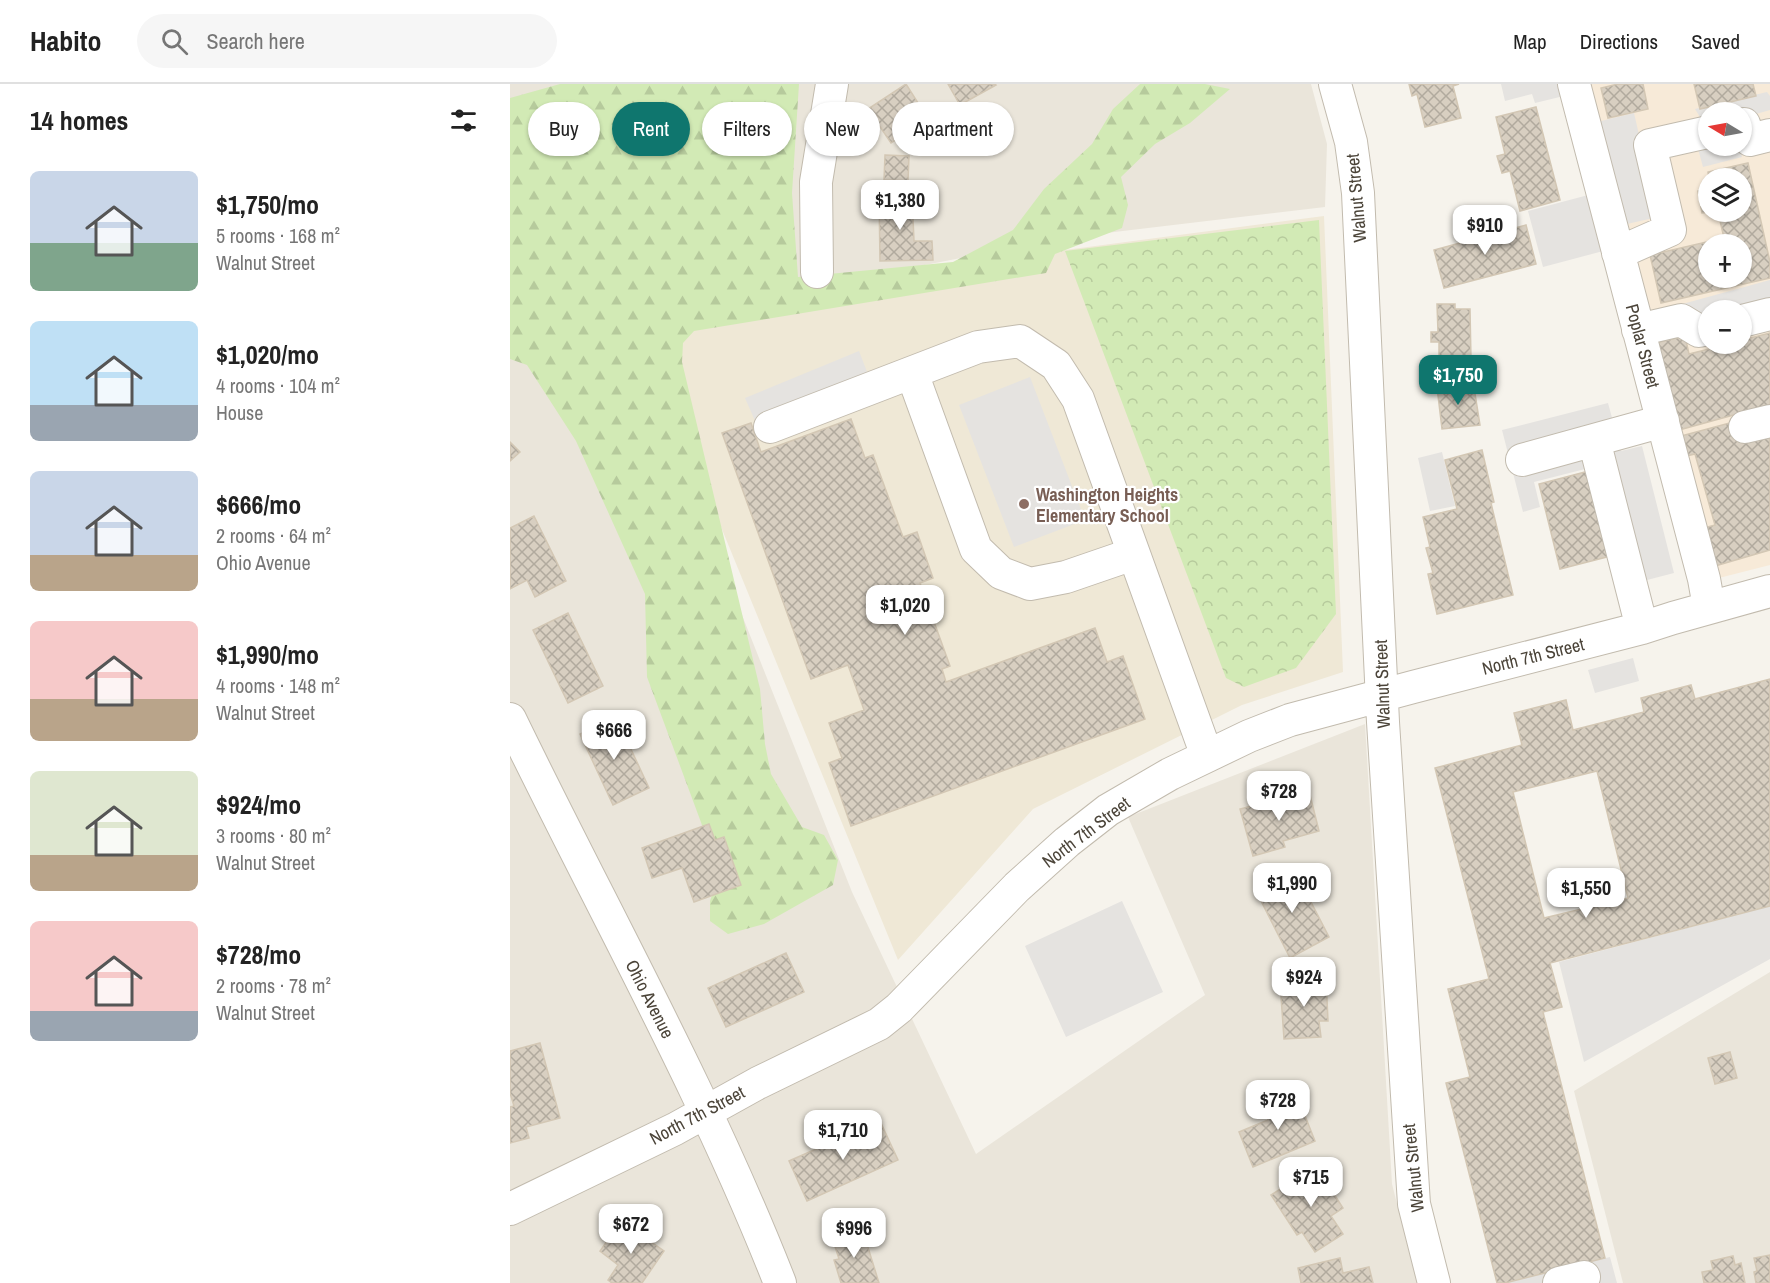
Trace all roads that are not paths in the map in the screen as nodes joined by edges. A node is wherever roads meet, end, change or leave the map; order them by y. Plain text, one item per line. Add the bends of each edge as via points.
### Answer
1 (832, 84) edge
2 (1335, 84) edge
3 (1574, 84) edge
4 (1698, 134) edge
5 (1770, 135) edge
6 (1752, 140) edge
7 (1618, 253) junction
8 (818, 272) dead end
9 (1770, 314) edge
10 (1752, 318) edge
11 (1638, 330) junction
12 (1698, 330) edge
13 (912, 373) junction
14 (1663, 422) junction
15 (770, 427) dead end
16 (1594, 440) junction
17 (1522, 460) dead end
18 (1133, 555) junction
19 (1770, 591) edge
20 (1709, 608) junction
21 (1642, 628) junction
22 (1382, 695) junction
23 (510, 720) edge
24 (1207, 756) junction
25 (707, 1111) junction
26 (510, 1209) edge
27 (780, 1283) edge
28 (1434, 1283) edge

1 - 8 street via 816,182
2 - 22 street, Walnut Street via 1351,142 1358,193
3 - 7 street, Poplar Street
4 - 7 street via 1650,145 1670,230
5 - 6 street
7 - 11 street, Poplar Street
9 - 10 street
11 - 12 street via 1681,320
11 - 14 street, Poplar Street
13 - 15 street
13 - 18 street via 976,549 1001,573 1030,584 1066,577
13 - 18 street via 978,347 1020,341 1056,364 1078,399
14 - 16 street
14 - 20 street, Poplar Street
16 - 17 street
16 - 21 street
18 - 24 street
19 - 20 street, North 7th Street
20 - 21 street, North 7th Street
21 - 22 street, North 7th Street
22 - 24 street, North 7th Street via 1290,720
22 - 28 street, Walnut Street via 1414,1204
23 - 25 street, Ohio Avenue
24 - 25 street, North 7th Street via 1108,810 1067,842 1017,886 879,1024
25 - 26 street, North 7th Street
25 - 27 street, Ohio Avenue

